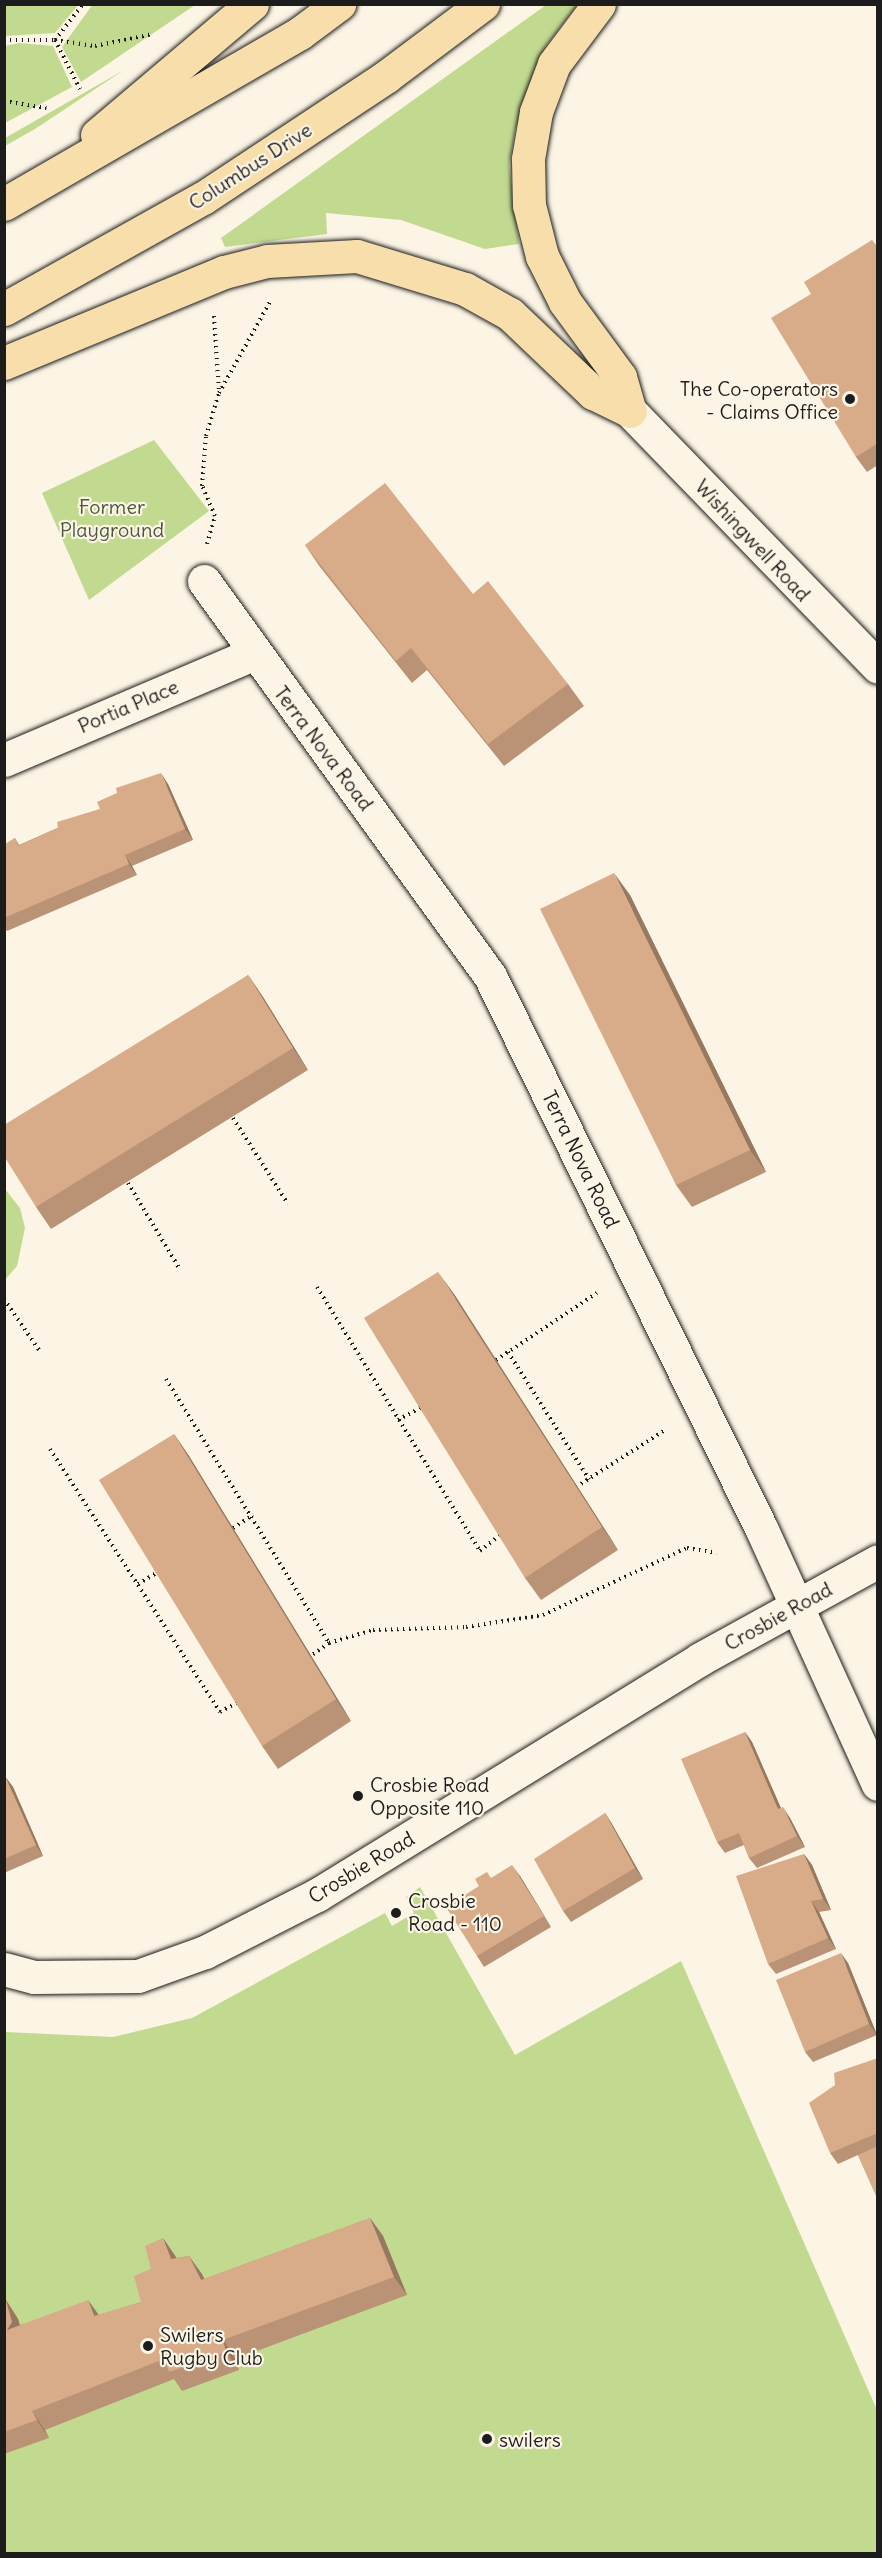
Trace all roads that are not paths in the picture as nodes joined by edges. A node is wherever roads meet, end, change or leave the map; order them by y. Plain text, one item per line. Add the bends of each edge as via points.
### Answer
1 (252, 4) edge
2 (339, 4) edge
3 (483, 4) edge
4 (599, 4) edge
5 (16, 199) edge
6 (4, 309) edge
7 (4, 363) edge
8 (630, 411) junction
9 (204, 581) road end
10 (253, 654) junction
11 (878, 667) edge
12 (4, 760) edge
13 (878, 1561) edge
14 (797, 1606) junction
15 (878, 1784) edge
16 (4, 1969) edge

1 - 5 main road
2 - 5 main road via 300,33
3 - 6 main road, Columbus Drive via 387,76 203,198
4 - 8 main road via 554,64 536,112 528,159 529,205 542,256 560,293 620,377
7 - 8 main road via 224,272 267,261 357,256 465,289 510,314 593,393
8 - 11 street, Wishingwell Road
9 - 10 street, Terra Nova Road
10 - 12 street, Portia Place
10 - 14 street, Terra Nova Road via 490,976
13 - 14 street, Crosbie Road
14 - 15 street, Terra Nova Road
14 - 16 street, Crosbie Road via 700,1659 317,1894 205,1952 138,1976 33,1977

